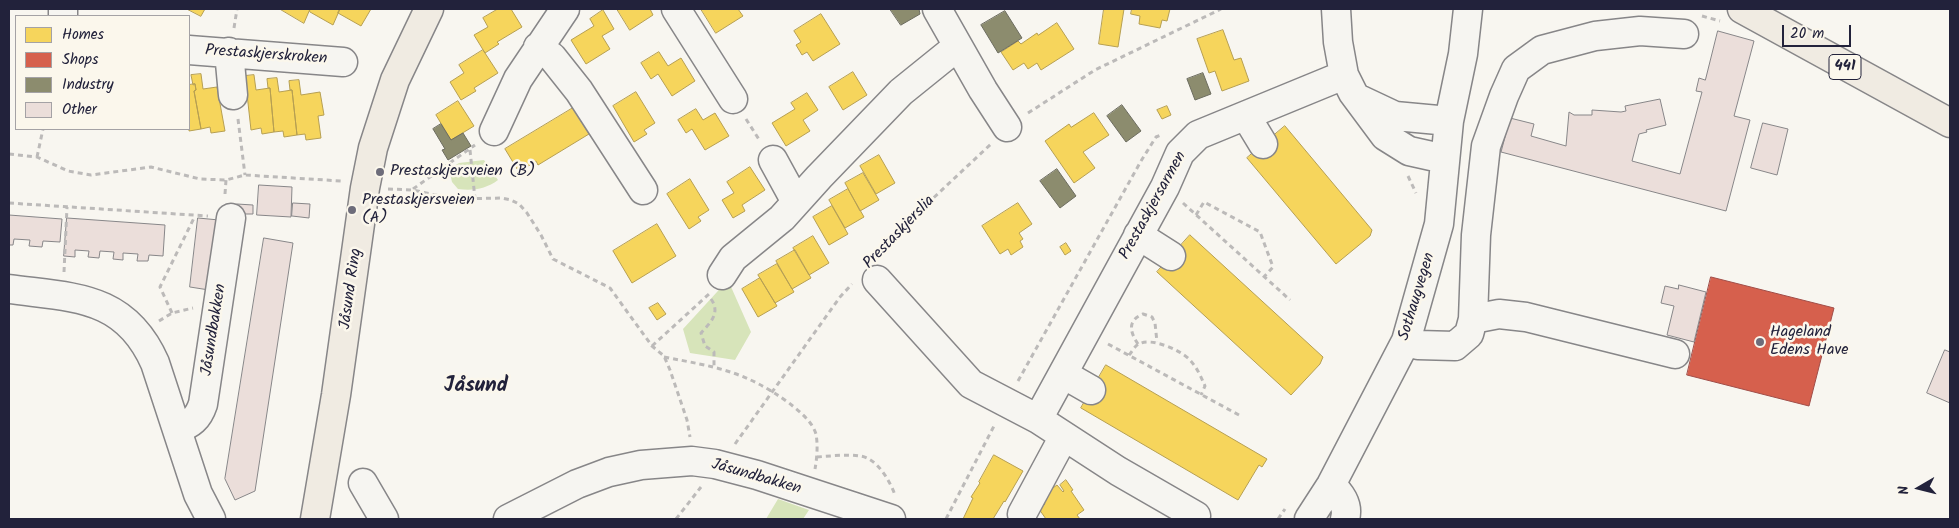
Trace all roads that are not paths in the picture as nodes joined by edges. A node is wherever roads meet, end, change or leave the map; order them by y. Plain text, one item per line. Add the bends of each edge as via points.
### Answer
1 (430, 9) edge
2 (565, 9) edge
3 (676, 9) edge
4 (937, 9) edge
5 (1336, 9) edge
6 (1468, 9) edge
7 (1487, 9) edge
8 (1742, 9) edge
9 (1684, 34) dead end
10 (958, 46) junction
11 (538, 47) junction
12 (190, 50) edge
13 (230, 52) junction
14 (1463, 54) junction
15 (343, 62) dead end
16 (1350, 86) junction
17 (233, 95) road end
18 (733, 99) road end
19 (1246, 116) junction
20 (1449, 121) junction
21 (1950, 123) edge
22 (1007, 127) road end
23 (494, 131) road end
24 (1263, 144) dead end
25 (1445, 159) junction
26 (772, 160) road end
27 (643, 190) dead end
28 (796, 202) junction
29 (232, 218) road end
30 (1138, 235) junction
31 (1171, 256) dead end
32 (868, 273) road end
33 (715, 285) road end
34 (9, 289) edge
35 (1473, 319) junction
36 (1406, 341) junction
37 (1675, 354) dead end
38 (1063, 374) junction
39 (1091, 390) dead end
40 (1038, 419) junction
41 (177, 429) junction
42 (1064, 436) junction
43 (363, 483) dead end
44 (1331, 485) junction
45 (893, 510) edge
46 (1299, 511) edge
47 (1022, 514) dead end
48 (1196, 516) dead end
49 (211, 519) edge
50 (315, 519) edge
51 (384, 519) edge
52 (508, 519) edge
53 (1345, 519) edge

1 - 50 main road, Jåsund Ring via 395,80 373,148
2 - 11 street
3 - 18 street
4 - 10 street
5 - 16 street via 1338,42
6 - 14 street, Sothaugvegen
7 - 14 street, Sothaugvegen
8 - 21 main road, 441
9 - 35 street via 1640,30 1596,36 1542,50 1516,69 1486,146 1476,235
10 - 22 street
10 - 28 street via 901,92
11 - 23 street via 518,79
11 - 27 street via 552,57 579,91
12 - 13 street, Prestaskjerskroken
13 - 15 street, Prestaskjerskroken
13 - 17 street
14 - 20 street, Sothaugvegen
16 - 19 street, Prestaskjersarmen
16 - 20 street via 1395,116
16 - 25 street via 1386,136 1409,151
19 - 24 street
19 - 30 street, Prestaskjersarmen via 1198,135 1180,153
20 - 25 street, Sothaugvegen
25 - 36 street, Sothaugvegen via 1439,224
26 - 28 street
28 - 33 street via 772,228 740,251
29 - 41 street, Jåsundbakken via 203,404 194,421
30 - 31 street
30 - 38 street, Prestaskjersarmen
32 - 40 street via 970,384
34 - 41 street via 79,299 118,314 147,344
35 - 36 street via 1469,334 1455,346 1418,345
35 - 37 street via 1499,314 1526,317
36 - 44 street, Sothaugvegen
38 - 39 street
38 - 40 street, Prestaskjersarmen
40 - 42 street
41 - 49 street via 198,494
42 - 47 street
42 - 48 street
43 - 51 street
44 - 46 street, Sothaugvegen
44 - 53 street via 1343,496
45 - 52 street, Jåsundbakken via 715,464 692,461 641,465 610,472 577,484

